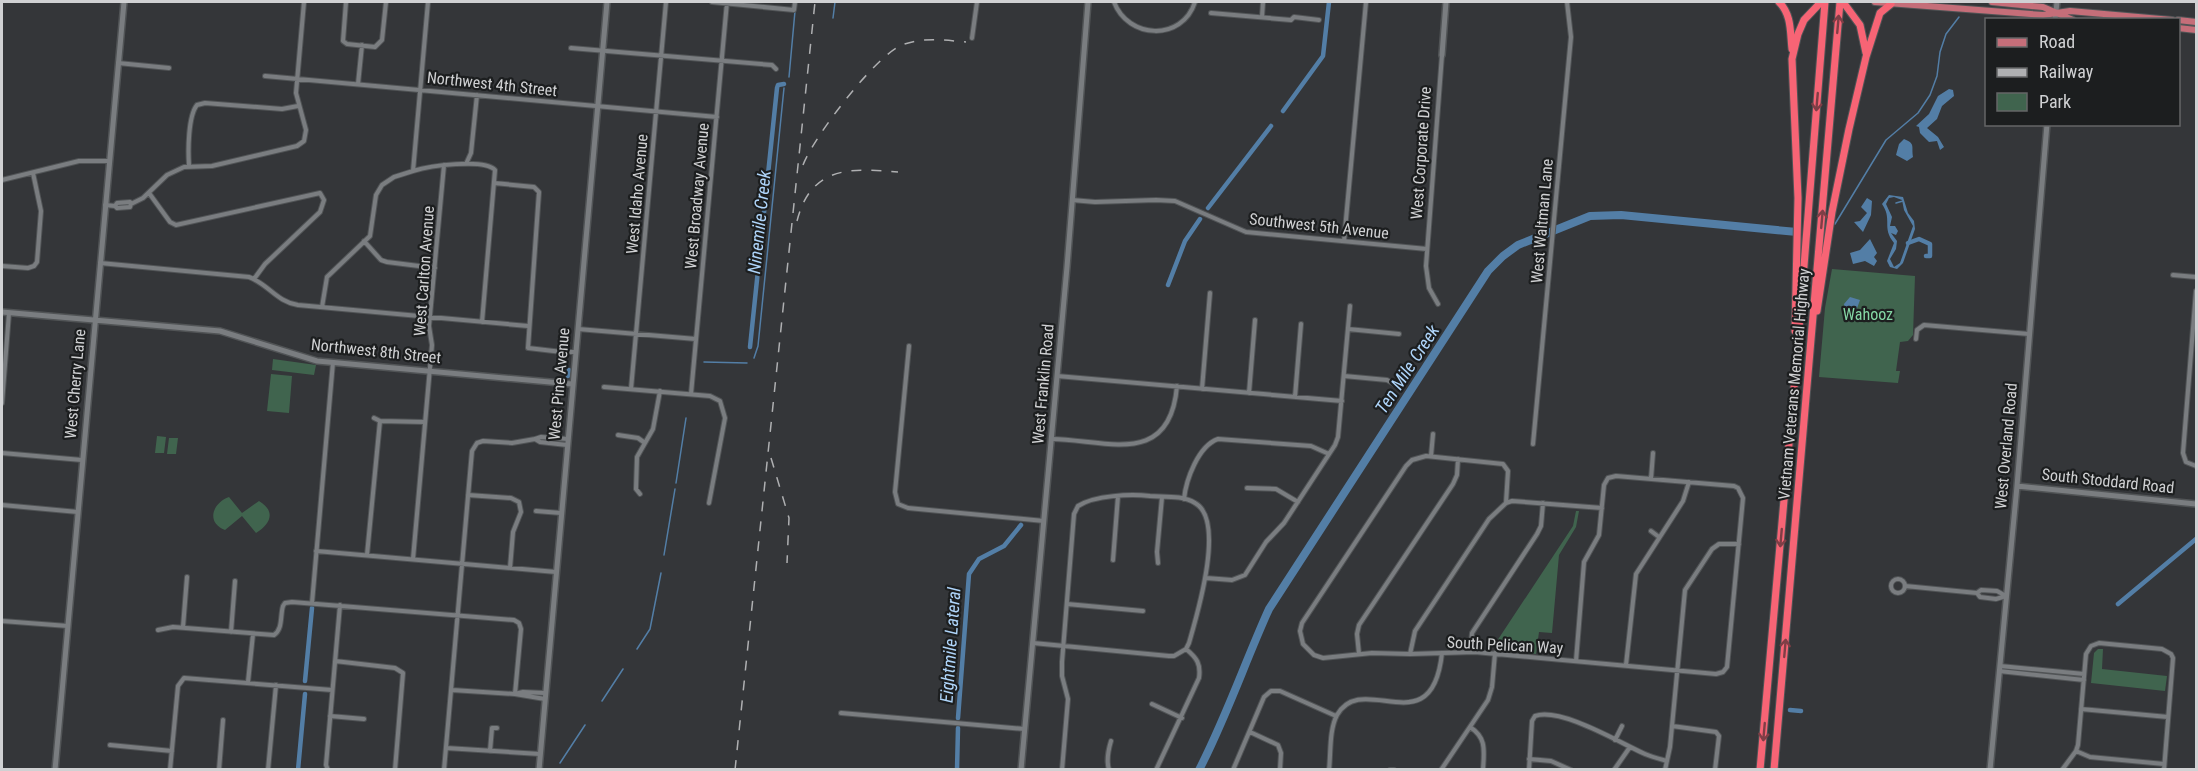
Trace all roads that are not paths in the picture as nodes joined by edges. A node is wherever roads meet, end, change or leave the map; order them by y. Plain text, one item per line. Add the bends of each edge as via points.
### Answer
1 (124, 2) edge
2 (304, 2) edge
3 (345, 2) edge
4 (386, 2) edge
5 (428, 2) edge
6 (607, 2) edge
7 (666, 2) edge
8 (712, 2) edge
9 (727, 2) edge
10 (795, 2) edge
11 (977, 2) edge
12 (1088, 2) edge
13 (1114, 2) edge
14 (1195, 2) edge
15 (1263, 2) edge
16 (1366, 2) edge
17 (1446, 2) edge
18 (1567, 2) edge
19 (1779, 2) edge
20 (1823, 2) edge
21 (1842, 2) edge
22 (1875, 2) edge
23 (1992, 2) edge
24 (2056, 2) edge
25 (1891, 4) junction
26 (2056, 12) junction
27 (1211, 13) dead end
28 (1262, 17) junction
29 (2055, 18) edge
30 (2069, 18) edge
31 (2149, 18) edge
32 (1319, 20) dead end
33 (2180, 20) edge
34 (2196, 22) edge
35 (2180, 28) edge
36 (2196, 30) edge
37 (972, 38) dead end
38 (362, 45) junction
39 (571, 48) dead end
40 (602, 50) junction
41 (661, 54) junction
42 (1442, 55) joint
43 (1866, 57) junction
44 (1792, 59) junction
45 (722, 60) junction
46 (118, 63) junction
47 (169, 68) dead end
48 (776, 69) dead end
49 (265, 76) dead end
50 (297, 79) junction
51 (358, 84) junction
52 (421, 89) junction
53 (477, 95) junction
54 (298, 106) junction
55 (597, 106) junction
56 (656, 112) junction
57 (717, 117) junction
58 (2047, 126) edge
59 (109, 161) junction
60 (444, 165) junction
61 (466, 165) junction
62 (189, 166) junction
63 (413, 171) junction
64 (33, 173) junction
65 (2, 180) edge
66 (494, 183) junction
67 (149, 193) junction
68 (1071, 200) junction
69 (105, 205) junction
70 (364, 241) junction
71 (1344, 241) junction
72 (1427, 249) junction
73 (100, 263) junction
74 (2, 266) edge
75 (435, 268) junction
76 (2174, 275) dead end
77 (2196, 277) edge
78 (254, 279) junction
79 (2196, 291) edge
80 (1210, 293) dead end
81 (1438, 304) dead end
82 (1350, 306) dead end
83 (322, 307) junction
84 (2, 312) edge
85 (9, 313) junction
86 (430, 317) junction
87 (95, 320) junction
88 (1255, 320) dead end
89 (482, 322) junction
90 (1301, 324) dead end
91 (528, 326) junction
92 (578, 328) junction
93 (1348, 329) junction
94 (636, 333) junction
95 (1399, 333) dead end
96 (2029, 334) junction
97 (696, 339) junction
98 (1916, 339) dead end
99 (909, 346) dead end
100 (575, 352) junction
101 (1797, 354) junction
102 (2194, 359) edge
103 (333, 362) junction
104 (429, 371) junction
105 (1057, 376) junction
106 (1344, 376) junction
107 (1808, 381) junction
108 (573, 384) junction
109 (1394, 384) dead end
110 (1177, 386) junction
111 (604, 387) dead end
112 (1202, 388) junction
113 (631, 389) junction
114 (660, 391) junction
115 (1249, 393) junction
116 (691, 394) junction
117 (1295, 397) junction
118 (1342, 401) junction
119 (2, 403) edge
120 (374, 418) dead end
121 (380, 421) junction
122 (425, 423) junction
123 (1433, 434) dead end
124 (618, 435) dead end
125 (1052, 439) junction
126 (567, 442) junction
127 (645, 443) junction
128 (1533, 444) dead end
129 (2, 453) edge
130 (1653, 453) dead end
131 (1329, 454) junction
132 (1431, 456) junction
133 (1458, 459) junction
134 (82, 460) junction
135 (2196, 466) edge
136 (1651, 479) junction
137 (1689, 482) junction
138 (2017, 486) junction
139 (1247, 488) dead end
140 (640, 494) dead end
141 (468, 495) junction
142 (1118, 496) junction
143 (1162, 497) junction
144 (1185, 499) junction
145 (1298, 502) junction
146 (709, 503) dead end
147 (1506, 503) junction
148 (1543, 503) junction
149 (2196, 504) edge
150 (2, 505) edge
151 (1602, 508) junction
152 (536, 511) dead end
153 (78, 512) junction
154 (561, 513) junction
155 (1044, 520) junction
156 (1650, 531) dead end
157 (1659, 537) junction
158 (1739, 544) junction
159 (316, 551) junction
160 (367, 555) junction
161 (413, 559) junction
162 (1113, 560) dead end
163 (1158, 563) dead end
164 (462, 564) junction
165 (510, 568) junction
166 (556, 572) junction
167 (187, 577) dead end
168 (1206, 578) junction
169 (235, 581) dead end
170 (1905, 586) dead end
171 (2006, 596) junction
172 (312, 603) junction
173 (1067, 604) junction
174 (340, 605) junction
175 (1143, 610) dead end
176 (458, 615) junction
177 (2, 621) edge
178 (68, 626) junction
179 (183, 627) junction
180 (158, 630) dead end
181 (231, 632) junction
182 (253, 634) junction
183 (1033, 643) junction
184 (1063, 646) junction
185 (1186, 649) junction
186 (1470, 652) junction
187 (1442, 653) junction
188 (1495, 653) junction
189 (1359, 654) junction
190 (1410, 654) junction
191 (1576, 661) junction
192 (335, 662) junction
193 (1626, 665) junction
194 (1999, 669) junction
195 (1677, 670) junction
196 (2085, 674) junction
197 (2084, 680) junction
198 (248, 682) junction
199 (276, 685) junction
200 (333, 690) junction
201 (452, 690) junction
202 (515, 694) junction
203 (545, 696) junction
204 (1152, 704) dead end
205 (2081, 708) junction
206 (841, 713) dead end
207 (330, 716) junction
208 (1336, 716) junction
209 (2168, 717) junction
210 (1182, 718) junction
211 (224, 720) dead end
212 (364, 720) dead end
213 (1622, 726) dead end
214 (1672, 726) junction
215 (1470, 727) junction
216 (497, 728) dead end
217 (1025, 729) junction
218 (1250, 732) junction
219 (1615, 740) junction
220 (1111, 741) dead end
221 (110, 745) dead end
222 (1630, 747) junction
223 (446, 748) junction
224 (172, 750) junction
225 (490, 751) junction
226 (2076, 751) junction
227 (540, 754) junction
228 (1529, 759) junction
229 (1667, 761) junction
230 (2164, 764) junction
231 (55, 770) edge
232 (170, 770) edge
233 (219, 770) edge
234 (268, 770) edge
235 (328, 770) edge
236 (395, 770) edge
237 (444, 770) edge
238 (539, 770) edge
239 (1021, 770) edge
240 (1062, 770) edge
241 (1110, 770) edge
242 (1156, 770) edge
243 (1233, 770) edge
244 (1280, 770) edge
245 (1329, 770) edge
246 (1390, 770) edge
247 (1394, 770) edge
248 (1441, 770) edge
249 (1482, 770) edge
250 (1529, 770) edge
251 (1571, 770) edge
252 (1614, 770) edge
253 (1665, 770) edge
254 (1715, 770) edge
255 (1760, 770) edge
256 (1774, 770) edge
257 (1990, 770) edge
258 (2062, 770) edge
259 (2164, 770) edge

1 - 46 street, West Cherry Lane
2 - 50 street
3 - 38 street via 342,39 348,44
4 - 38 street via 381,43 375,47
5 - 52 street
6 - 40 street, West Pine Avenue
7 - 41 street, West Idaho Avenue
8 - 9 street
9 - 10 street via 794,10
9 - 45 street, West Broadway Avenue
11 - 37 street
12 - 68 street, West Franklin Road
13 - 14 street via 1129,23 1156,32 1182,21
15 - 28 street
16 - 71 street
17 - 42 street, West Corporate Drive
18 - 128 street, West Waltman Lane via 1571,37
19 - 44 highway via 1789,19
20 - 44 highway via 1812,10 1798,34
20 -> 101 highway, Vietnam Veterans Memorial Highway
21 - 43 highway via 1860,25
107 -> 21 highway, Vietnam Veterans Memorial Highway
22 - 25 main road
23 - 26 main road
24 - 26 street
25 - 26 main road via 2043,15
25 - 43 highway via 1880,14
26 - 29 street
26 - 30 main road
26 - 31 main road
27 - 28 street
28 - 32 street
33 - 34 main road
35 - 36 main road
38 - 51 street
39 - 40 street
40 - 41 street
40 - 55 street, West Pine Avenue
41 - 45 street
41 - 56 street, West Idaho Avenue
42 - 72 street, West Corporate Drive
43 - 107 highway via 1832,212
44 - 101 highway via 1798,198
45 - 48 street via 772,64
45 - 57 street, West Broadway Avenue
46 - 47 street
46 - 59 street, West Cherry Lane
49 - 50 street, Northwest 4th Street
50 - 51 street, Northwest 4th Street
50 - 54 street
51 - 52 street, Northwest 4th Street
52 - 53 street, Northwest 4th Street
52 - 63 street
53 - 55 street, Northwest 4th Street
53 - 61 street via 471,153
54 - 62 street via 306,130 304,141 297,146 212,166
54 - 62 street via 282,110 197,105 192,114
55 - 56 street, Northwest 4th Street
55 - 92 street, West Pine Avenue
56 - 57 street, Northwest 4th Street
56 - 94 street, West Idaho Avenue
57 - 97 street, West Broadway Avenue
58 - 96 street, West Overland Road
59 - 64 street via 79,160
59 - 69 street, West Cherry Lane
60 - 61 street
60 - 63 street
60 - 75 street, West Carlton Avenue
61 - 66 street via 493,167
62 - 67 street via 167,175
63 - 70 street via 381,185 370,236
64 - 65 street
64 - 74 street via 41,212 37,262 28,268
66 - 89 street
66 - 91 street via 534,187 540,195
67 - 69 street via 130,207
67 - 78 street via 174,224 314,193 322,196 320,212
68 - 71 street, Southwest 5th Avenue via 1169,200 1246,232
68 - 105 street, West Franklin Road
69 - 73 street, West Cherry Lane
70 - 75 street via 381,260
70 - 83 street via 327,277
71 - 72 street, Southwest 5th Avenue
72 - 81 street, West Corporate Drive via 1427,280
73 - 78 street
73 - 87 street, West Cherry Lane
75 - 86 street, West Carlton Avenue
76 - 77 street
78 - 83 street via 282,301
79 - 102 street
80 - 112 street
82 - 93 street
83 - 86 street
84 - 85 street, Northwest 8th Street
85 - 87 street, Northwest 8th Street
85 - 119 street
86 - 89 street
86 - 104 street, West Carlton Avenue
87 - 103 street, Northwest 8th Street via 220,331 305,358
87 - 134 street, West Cherry Lane
88 - 115 street
89 - 91 street
90 - 117 street
91 - 100 street via 528,348
92 - 94 street
92 - 100 street, West Pine Avenue
93 - 95 street
93 - 106 street
94 - 97 street
94 - 113 street, West Idaho Avenue
96 - 98 street via 1924,326 1917,330
96 - 138 street, West Overland Road
97 - 116 street, West Broadway Avenue
99 - 155 street via 895,492 898,504
100 - 108 street, West Pine Avenue
101 -> 255 highway, Vietnam Veterans Memorial Highway
102 - 135 street via 2184,453 2186,462
103 - 104 street, Northwest 8th Street
103 - 159 street
104 - 108 street, Northwest 8th Street
104 - 122 street, West Carlton Avenue
105 - 110 street
105 - 125 street, West Franklin Road
106 - 109 street
106 - 118 street
256 -> 107 highway, Vietnam Veterans Memorial Highway
108 - 126 street, West Pine Avenue
110 - 112 street
110 - 125 street via 1170,416 1160,432 1147,441 1127,444
111 - 113 street
112 - 115 street
113 - 114 street
114 - 116 street
114 - 127 street via 653,429
115 - 117 street
116 - 146 street via 720,401 725,418
117 - 118 street
118 - 131 street via 1338,437
120 - 121 street
121 - 122 street
121 - 160 street
122 - 161 street, West Carlton Avenue
123 - 132 street
124 - 127 street
125 - 155 street, West Franklin Road
126 - 141 street via 476,441
126 - 154 street, West Pine Avenue
127 - 140 street via 637,457 636,489
129 - 134 street
130 - 136 street
131 - 144 street via 1311,446 1218,439 1206,446 1189,476
131 - 145 street
132 - 133 street
132 - 189 street, South Pelican Way via 1417,458 1406,466 1302,623 1303,644 1318,657
133 - 147 street via 1506,466
133 - 189 street via 1453,484 1359,625
134 - 153 street, West Cherry Lane
136 - 137 street
136 - 151 street via 1608,478
137 - 157 street via 1683,501
137 - 158 street via 1734,486 1742,492
138 - 149 street, South Stoddard Road
138 - 171 street, West Overland Road
139 - 145 street via 1276,489
141 - 164 street
141 - 165 street via 519,502 521,512 514,528
142 - 143 street
142 - 162 street
142 - 173 street via 1082,504 1074,514
143 - 144 street
143 - 163 street
144 - 168 street via 1201,507 1207,519
145 - 168 street via 1245,575 1232,580
147 - 148 street
147 - 190 street via 1489,519 1415,631
148 - 151 street
148 - 186 street via 1539,530 1470,637
150 - 153 street
151 - 191 street via 1599,535 1584,562
152 - 154 street
153 - 178 street, West Cherry Lane
154 - 166 street, West Pine Avenue
155 - 183 street, West Franklin Road
156 - 157 street
157 - 193 street via 1634,581
158 - 195 street via 1719,544 1712,549 1686,590
158 - 195 street, South Pelican Way via 1727,667 1716,674
159 - 160 street
159 - 172 street
160 - 161 street
161 - 164 street
164 - 165 street
164 - 176 street
165 - 166 street
166 - 203 street, West Pine Avenue
167 - 179 street
168 - 185 street
169 - 181 street
170 - 171 street via 1977,593 1996,599
171 - 194 street, West Overland Road
172 - 174 street
172 - 182 street via 285,603 277,634
173 - 175 street
173 - 184 street
174 - 176 street
174 - 192 street
176 - 201 street
176 - 202 street via 519,623
177 - 178 street
178 - 231 street, West Cherry Lane
179 - 180 street
179 - 181 street
181 - 182 street
182 - 198 street
183 - 184 street
183 - 217 street, West Franklin Road
184 - 185 street via 1169,656
184 - 240 street via 1062,676 1068,699
185 - 210 street via 1198,660 1200,670
186 - 187 street, South Pelican Way
186 - 188 street, South Pelican Way
187 - 190 street, South Pelican Way
187 - 208 street via 1439,676 1421,700 1360,700 1347,705
188 - 191 street, South Pelican Way
188 - 215 street via 1490,696
189 - 190 street, South Pelican Way
191 - 193 street, South Pelican Way
192 - 200 street
192 - 236 street via 401,670
193 - 195 street, South Pelican Way
194 - 196 street
194 - 197 street
194 - 257 street, West Overland Road
195 - 214 street
196 - 197 street
196 - 209 street via 2086,654 2091,645 2163,649 2174,662
197 - 205 street
198 - 199 street
198 - 224 street via 181,679
199 - 200 street
199 - 234 street
200 - 207 street
201 - 202 street
201 - 223 street
202 - 203 street
203 - 227 street, West Pine Avenue
204 - 210 street
205 - 209 street
205 - 226 street
206 - 217 street
207 - 212 street
207 - 235 street
208 - 218 street via 1280,691 1271,691 1264,697
208 - 245 street
209 - 230 street
210 - 242 street
211 - 233 street
213 - 219 street
214 - 229 street
214 - 254 street via 1716,732 1719,736
215 - 248 street
215 - 249 street via 1484,741
216 - 225 street via 492,728
217 - 239 street, West Franklin Road
218 - 243 street
218 - 244 street via 1278,745
219 - 222 street
219 - 228 street via 1566,717 1541,714 1533,721
220 - 241 street via 1107,764
221 - 224 street
222 - 229 street
222 - 252 street
223 - 225 street
223 - 237 street
224 - 232 street
225 - 227 street
226 - 230 street via 2090,757
226 - 258 street
227 - 238 street, West Pine Avenue
228 - 250 street
228 - 251 street via 1551,761
229 - 253 street
230 - 259 street
246 - 247 street

